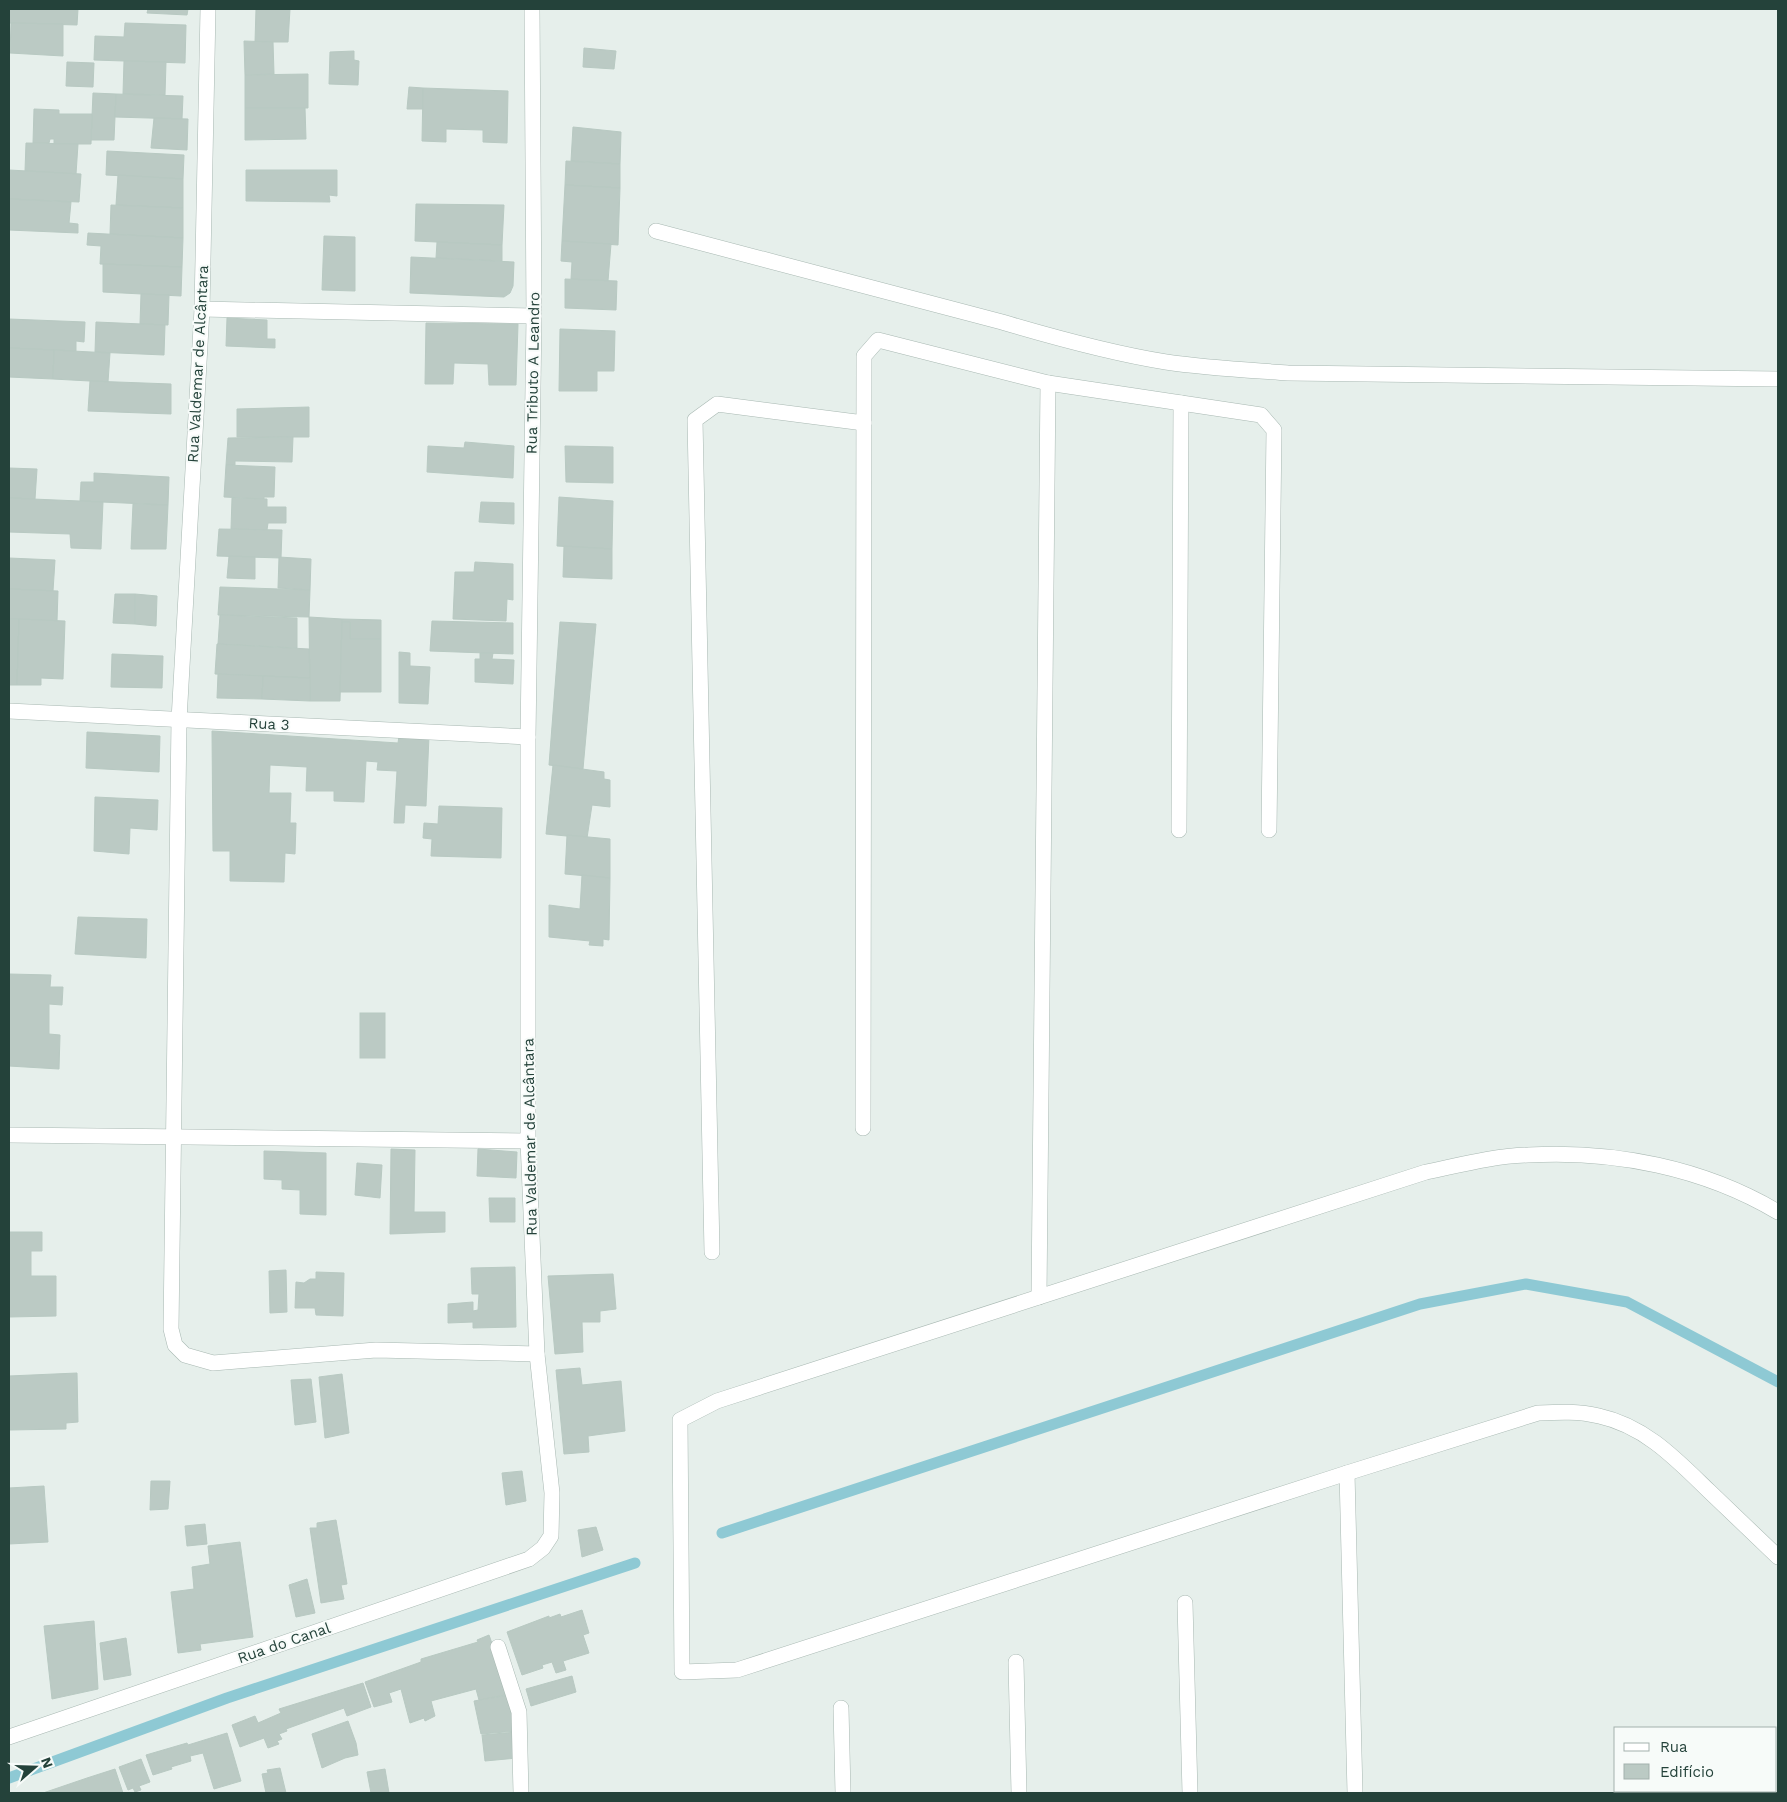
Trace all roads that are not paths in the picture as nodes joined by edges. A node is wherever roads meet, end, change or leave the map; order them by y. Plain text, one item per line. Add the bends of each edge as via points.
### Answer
1 (208, 9) edge
2 (532, 9) edge
3 (656, 231) dead end
4 (202, 309) junction
5 (534, 316) junction
6 (1778, 379) edge
7 (1048, 383) junction
8 (1181, 403) junction
9 (864, 423) junction
10 (9, 711) edge
11 (179, 720) junction
12 (528, 737) junction
13 (1179, 830) dead end
14 (1268, 830) dead end
15 (863, 1128) dead end
16 (9, 1135) edge
17 (175, 1137) junction
18 (528, 1141) junction
19 (1778, 1212) edge
20 (712, 1252) dead end
21 (1040, 1297) junction
22 (536, 1354) junction
23 (1346, 1473) junction
24 (551, 1536) joint
25 (1778, 1557) edge
26 (1185, 1603) dead end
27 (498, 1647) dead end
28 (1016, 1662) dead end
29 (841, 1708) dead end
30 (9, 1737) edge
31 (521, 1793) edge
32 (844, 1793) edge
33 (1019, 1793) edge
34 (1190, 1793) edge
35 (1355, 1793) edge

1 - 4 street, Rua Valdemar de Alcântara
2 - 5 street, Rua Tributo A Leandro
3 - 6 street via 1056,338 1165,362 1288,373
4 - 5 street
4 - 11 street, Rua Valdemar de Alcântara
5 - 12 street, Rua Tributo A Leandro
7 - 8 street
7 - 9 street via 878,340 864,356
7 - 21 street
8 - 13 street
8 - 14 street via 1261,415 1274,430
9 - 15 street
9 - 20 street via 716,404 695,420
10 - 11 street, Rua 3
11 - 12 street, Rua 3
11 - 17 street, Rua Valdemar de Alcântara
12 - 18 street, Rua Valdemar de Alcântara
16 - 17 street
17 - 18 street
17 - 22 street, Rua Valdemar de Alcântara via 171,1329 175,1345 185,1355 213,1363 376,1350
18 - 22 street, Rua Valdemar de Alcântara
19 - 21 street via 1723,1185 1678,1170 1579,1154 1527,1154 1426,1172
21 - 23 street via 717,1401 680,1420 682,1672 737,1670
22 - 24 street, Rua Valdemar de Alcântara via 552,1493
23 - 25 street via 1538,1413 1569,1412 1599,1416 1632,1428 1670,1453
23 - 35 street
24 - 30 street, Rua do Canal via 543,1548 521,1562
26 - 34 street
27 - 31 street via 518,1712
28 - 33 street
29 - 32 street

